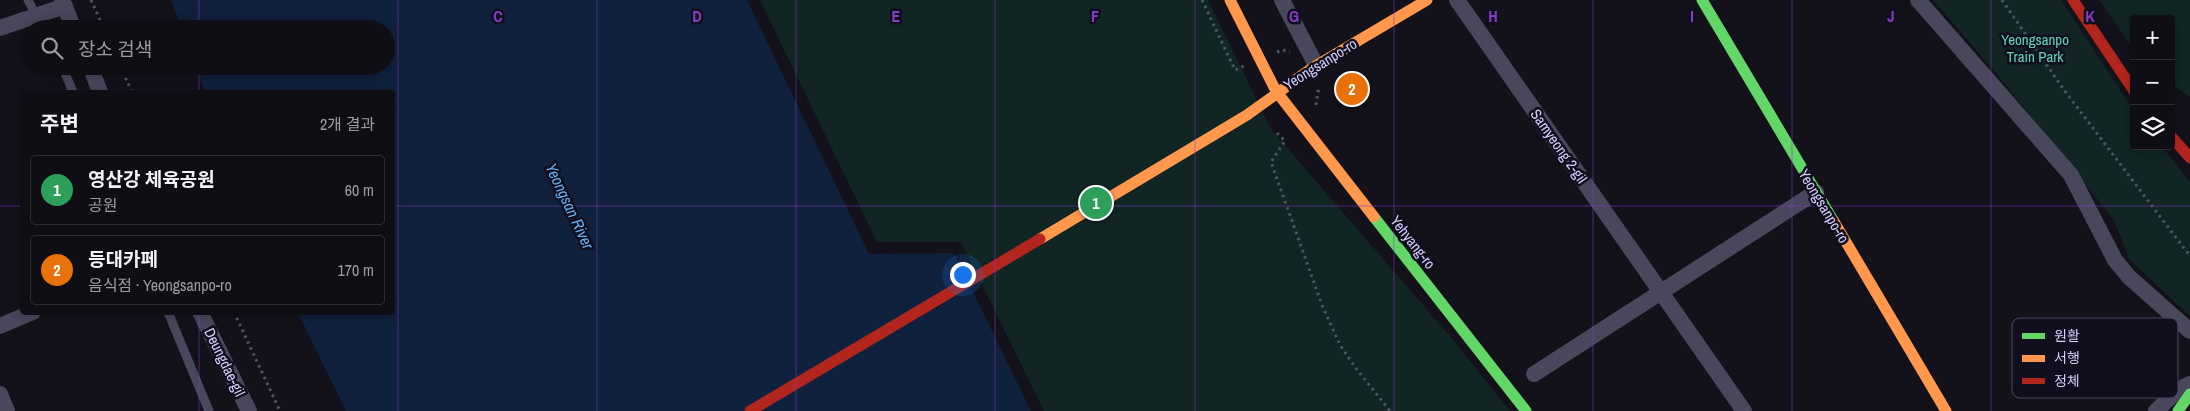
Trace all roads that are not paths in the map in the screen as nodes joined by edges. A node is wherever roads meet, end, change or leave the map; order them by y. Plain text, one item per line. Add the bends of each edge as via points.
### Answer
1 (28, 0) edge
2 (1230, 0) edge
3 (1282, 0) edge
4 (1427, 0) edge
5 (1457, 0) edge
6 (1702, 0) edge
7 (1918, 0) edge
8 (2073, 0) edge
9 (63, 3) edge
10 (39, 20) edge
11 (42, 20) edge
12 (70, 20) edge
13 (20, 25) edge
14 (0, 28) edge
15 (1316, 64) junction
16 (66, 75) edge
17 (93, 75) edge
18 (2130, 85) edge
19 (73, 90) edge
20 (99, 90) edge
21 (1276, 91) junction
22 (2175, 141) edge
23 (2190, 158) edge
24 (1816, 192) junction
25 (1660, 292) junction
26 (26, 315) edge
27 (169, 315) edge
28 (201, 315) edge
29 (2175, 318) edge
30 (2178, 320) edge
31 (0, 326) edge
32 (2190, 331) edge
33 (1534, 374) dead end
34 (2190, 384) edge
35 (2178, 390) edge
36 (0, 394) edge
37 (2190, 394) edge
38 (2170, 398) edge
39 (7, 411) edge
40 (210, 411) edge
41 (249, 411) edge
42 (750, 411) edge
43 (1526, 411) edge
44 (1744, 411) edge
45 (1946, 411) edge
46 (2156, 411) edge
47 (2178, 411) edge

1 - 10 lane
2 - 21 street, Yeongsanpo-ro
3 - 15 street
4 - 15 street, Yeongsanpo-ro
5 - 25 street, Samyeong 2-gil
6 - 24 street, Yeongsanpo-ro
7 - 29 street via 2071,175 2115,260 2129,277
8 - 18 street
9 - 11 street
9 - 12 street
13 - 14 street
15 - 21 street, Yeongsanpo-ro
16 - 19 lane
17 - 20 street
21 - 42 street via 1247,115
21 - 43 street, Yehyang-ro
22 - 23 street
24 - 25 street
24 - 45 street, Yeongsanpo-ro
25 - 33 street
25 - 44 street, Samyeong 2-gil
26 - 31 street
27 - 40 lane
28 - 41 street, Deungdae-gil
30 - 32 street
34 - 35 street
36 - 39 street
37 - 47 street
38 - 46 street

